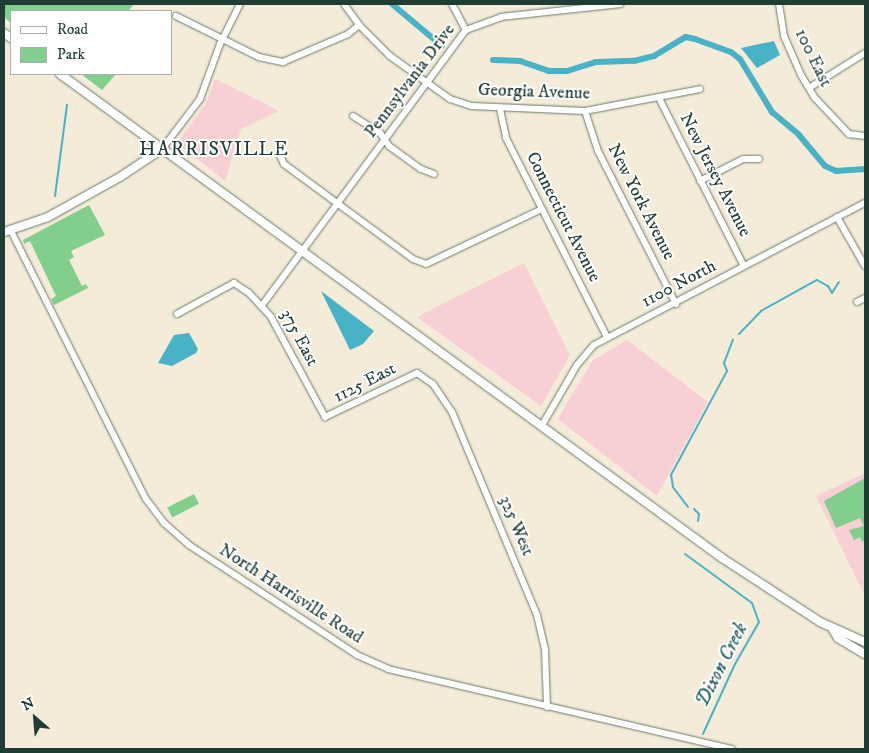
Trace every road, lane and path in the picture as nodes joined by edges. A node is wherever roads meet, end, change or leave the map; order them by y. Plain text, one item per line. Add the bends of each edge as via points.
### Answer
1 (240, 4) edge
2 (344, 4) edge
3 (452, 4) edge
4 (620, 4) edge
5 (778, 4) edge
6 (176, 16) dead end
7 (359, 25) junction
8 (466, 30) junction
9 (224, 37) junction
10 (865, 53) edge
11 (61, 75) edge
12 (426, 83) junction
13 (809, 88) junction
14 (700, 89) dead end
15 (659, 98) junction
16 (500, 109) junction
17 (586, 111) junction
18 (353, 116) dead end
19 (862, 136) edge
20 (384, 139) junction
21 (162, 149) junction
22 (279, 153) dead end
23 (759, 159) dead end
24 (434, 174) dead end
25 (700, 181) junction
26 (865, 203) edge
27 (337, 204) junction
28 (542, 209) junction
29 (836, 217) junction
30 (7, 232) edge
31 (302, 252) junction
32 (744, 266) junction
33 (865, 266) edge
34 (865, 298) edge
35 (857, 302) dead end
36 (263, 304) junction
37 (676, 304) junction
38 (177, 314) dead end
39 (607, 337) junction
40 (417, 373) joint
41 (326, 417) joint
42 (541, 427) junction
43 (833, 630) junction
44 (865, 642) edge
45 (865, 654) edge
46 (547, 707) junction
47 (732, 749) edge

1 - 9 street
2 - 7 street, Georgia Avenue
3 - 8 street
4 - 8 street, Pennsylvania Drive via 501,17
5 - 13 street, 100 East via 784,36
6 - 9 street
7 - 9 street via 340,38 283,62 259,57
7 - 12 street, Georgia Avenue via 390,56
8 - 12 street, Pennsylvania Drive
9 - 21 street via 200,99
10 - 13 street
11 - 21 main road
12 - 16 street, Georgia Avenue via 450,98 472,106
12 - 20 street, Pennsylvania Drive
13 - 19 street, 100 East via 849,134
14 - 15 street, Georgia Avenue
15 - 17 street, Georgia Avenue
15 - 25 street, New Jersey Avenue
16 - 17 street, Georgia Avenue
16 - 28 street, Connecticut Avenue via 503,130
17 - 37 street, New York Avenue via 598,151
18 - 20 street via 360,118
20 - 24 street via 421,169
20 - 27 street, Pennsylvania Drive
21 - 30 main road via 120,177 48,217
21 - 31 main road
22 - 27 street via 284,164
23 - 25 street via 744,159
25 - 32 street, New Jersey Avenue
26 - 29 street, 1100 North
27 - 28 street via 413,259 426,264 437,262
27 - 31 street, Pennsylvania Drive
28 - 39 street, Connecticut Avenue
29 - 32 street, 1100 North
29 - 33 street
30 - 46 street, North Harrisville Road via 146,499 174,532 368,661 388,669
31 - 36 street, Pennsylvania Drive
31 - 42 main road
32 - 37 street, 1100 North
34 - 35 street
36 - 38 street, 375 East via 234,283
36 - 41 street, 375 East
37 - 39 street, 1100 North
39 - 42 street, 1100 North via 585,354
40 - 41 street, 1125 East
40 - 46 street, 325 West via 433,384 452,412 537,616 545,649
42 - 43 main road via 742,573
43 - 44 main road via 844,630
43 - 45 main road via 838,638
46 - 47 street, North Harrisville Road

